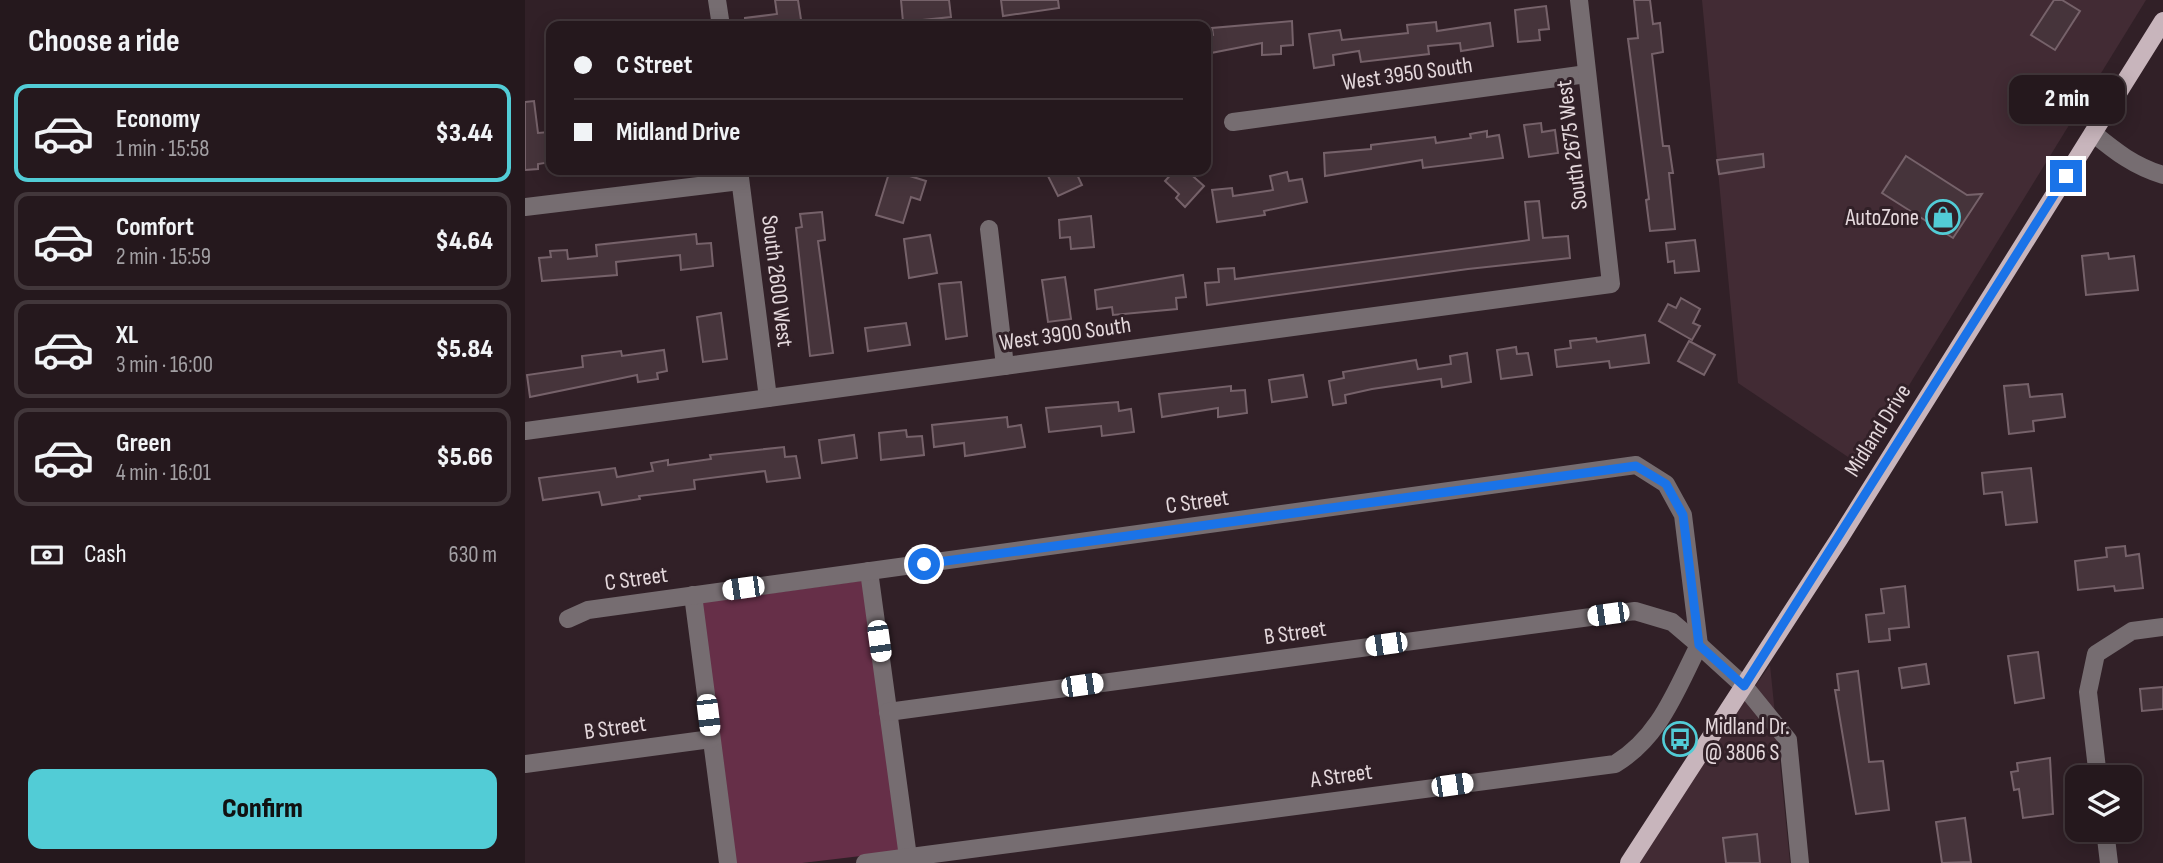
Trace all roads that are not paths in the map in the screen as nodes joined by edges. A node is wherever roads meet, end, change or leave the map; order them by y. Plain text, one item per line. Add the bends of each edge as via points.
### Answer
1 (717, 0) edge
2 (1579, 0) edge
3 (720, 21) edge
4 (2163, 21) edge
5 (1587, 74) junction
6 (1233, 122) dead end
7 (2093, 132) junction
8 (2163, 174) edge
9 (740, 175) edge
10 (525, 207) edge
11 (989, 229) dead end
12 (1611, 284) joint
13 (1005, 366) junction
14 (768, 398) junction
15 (525, 431) edge
16 (869, 571) junction
17 (693, 595) junction
18 (568, 619) dead end
19 (2163, 627) edge
20 (1699, 645) junction
21 (1744, 686) junction
22 (888, 712) junction
23 (711, 739) junction
24 (525, 764) edge
25 (2097, 765) edge
26 (2106, 842) edge
27 (908, 857) junction
28 (728, 863) edge
29 (865, 863) edge
30 (1629, 863) edge
31 (1800, 863) edge
32 (2109, 863) edge

1 - 3 street
2 - 5 street, South 2675 West
4 - 7 main road, Midland Drive
5 - 6 street, West 3950 South
5 - 12 street, South 2675 West
7 - 8 street via 2124,159
7 - 21 main road, Midland Drive
9 - 10 street
9 - 14 street, South 2600 West
11 - 13 street
12 - 13 street, West 3900 South
13 - 14 street, West 3900 South
14 - 15 street, West 3900 South
16 - 17 street, C Street
16 - 20 street, C Street via 1636,466 1666,484 1683,515
16 - 22 street
17 - 18 street, C Street via 588,610
17 - 23 street
19 - 25 street via 2132,631 2096,654 2088,692
20 - 21 street
20 - 22 street, B Street via 1672,622 1636,611
20 - 27 street, A Street via 1659,722 1637,750 1615,764
21 - 30 main road, Midland Drive
21 - 31 street via 1788,740
22 - 27 street
23 - 24 street, B Street
23 - 28 street
26 - 32 street
27 - 29 street, A Street

